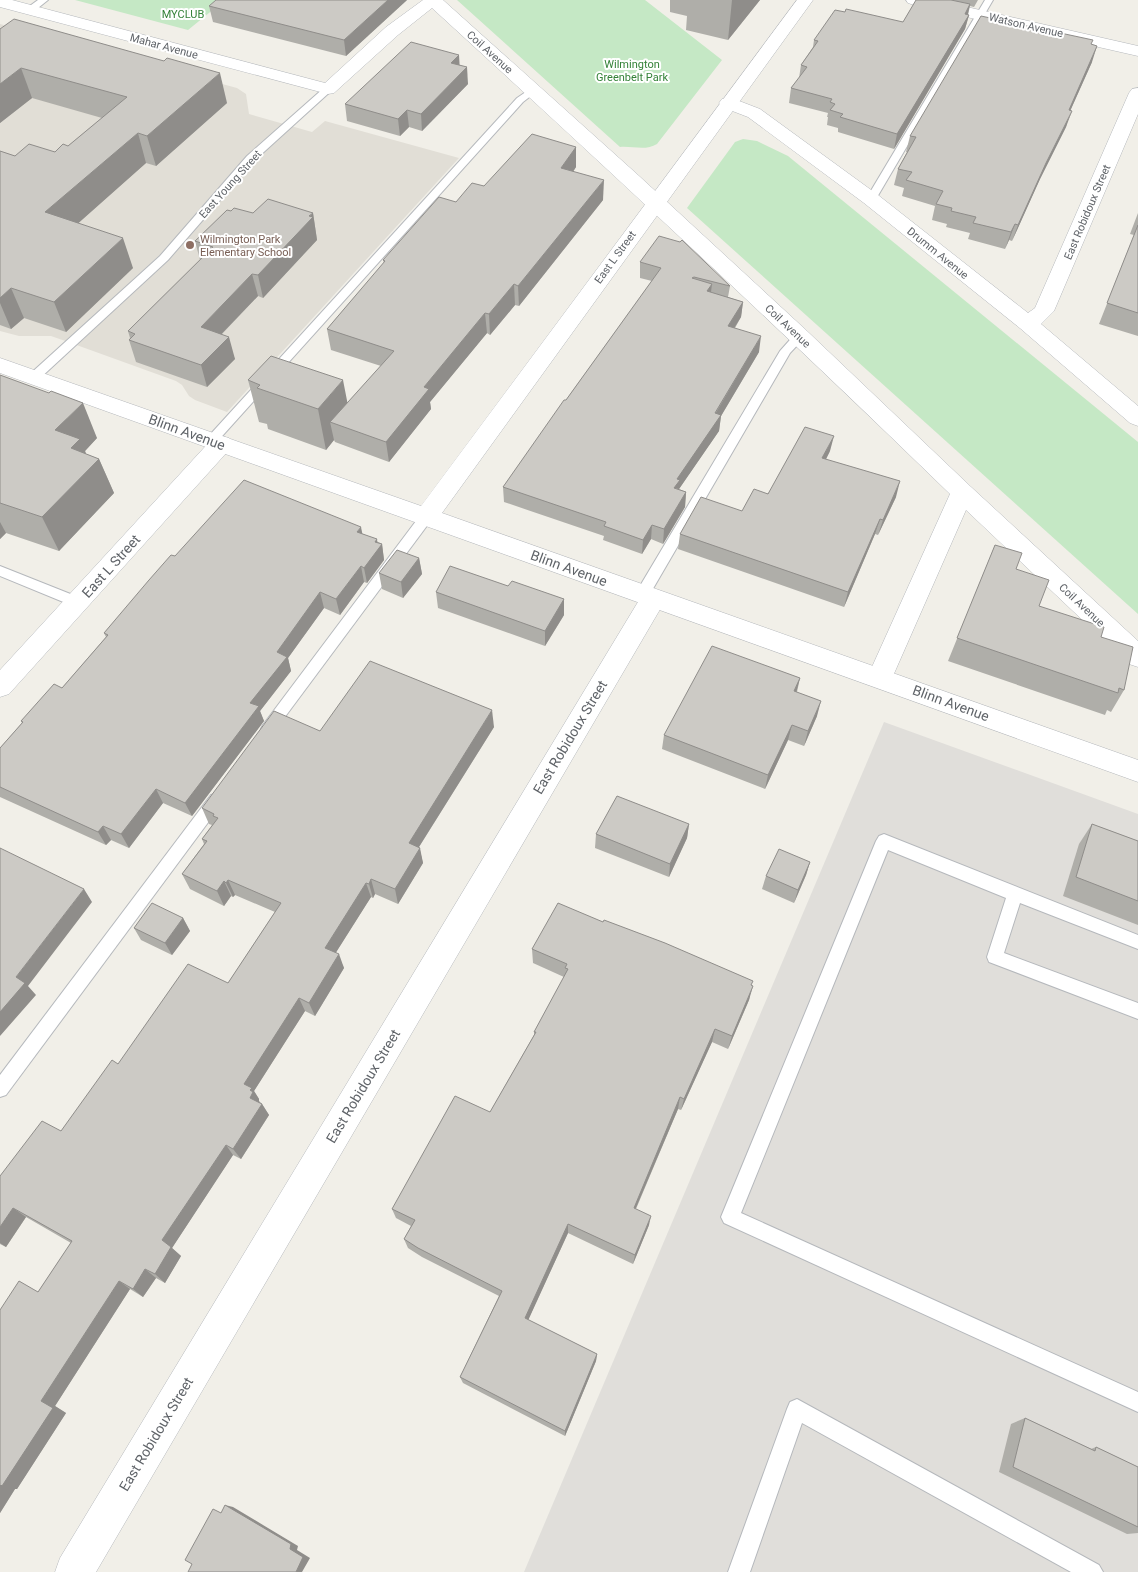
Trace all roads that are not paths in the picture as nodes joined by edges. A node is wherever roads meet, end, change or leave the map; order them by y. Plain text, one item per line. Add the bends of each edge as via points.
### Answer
1 (44, 0) edge
2 (433, 0) edge
3 (805, 0) edge
4 (914, 0) edge
5 (989, 0) edge
6 (0, 2) edge
7 (30, 10) junction
8 (980, 15) junction
9 (1138, 51) edge
10 (328, 89) junction
11 (533, 90) junction
12 (1138, 93) edge
13 (728, 103) junction
14 (870, 199) junction
15 (654, 203) junction
16 (1028, 324) junction
17 (800, 336) junction
18 (0, 365) edge
19 (34, 377) junction
20 (1138, 418) edge
21 (216, 443) junction
22 (962, 492) junction
23 (427, 516) junction
24 (0, 571) edge
25 (647, 597) junction
26 (78, 603) junction
27 (1138, 657) edge
28 (880, 678) junction
29 (0, 688) edge
30 (261, 739) edge
31 (1138, 771) edge
32 (225, 787) edge
33 (1015, 894) junction
34 (1138, 942) edge
35 (1138, 1011) edge
36 (0, 1089) edge
37 (1138, 1402) edge
38 (74, 1572) edge
39 (739, 1572) edge
40 (1092, 1572) edge

1 - 7 lane
2 - 10 street, East Young Street via 392,31
2 - 11 street, Coil Avenue
3 - 13 street, East L Street
4 - 8 street, Watson Avenue
5 - 8 lane
6 - 7 street, Mahar Avenue
7 - 10 street, Mahar Avenue
8 - 9 street, Watson Avenue
8 - 14 lane
10 - 19 lane, East Young Street via 251,158 164,258
11 - 15 street, Coil Avenue
11 - 21 lane via 520,100
12 - 16 street, East Robidoux Street via 1044,311
13 - 14 street, Drumm Avenue via 754,113
13 - 15 street, East L Street
14 - 16 street, Drumm Avenue
15 - 17 street, Coil Avenue
15 - 23 street, East L Street
16 - 20 street, Drumm Avenue
17 - 22 street, Coil Avenue
17 - 25 lane via 786,351
18 - 19 street, Blinn Avenue
19 - 21 street, Blinn Avenue
21 - 23 street, Blinn Avenue
21 - 26 street, East L Street
22 - 27 street, Coil Avenue
22 - 28 street
23 - 25 street, Blinn Avenue
23 - 30 lane
24 - 26 lane
25 - 28 street, Blinn Avenue
25 - 38 street, East Robidoux Street
26 - 29 street, East L Street
28 - 31 street, Blinn Avenue
32 - 36 lane
33 - 34 lane
33 - 35 lane via 995,957
33 - 37 lane via 884,841 730,1217
39 - 40 lane via 797,1409

